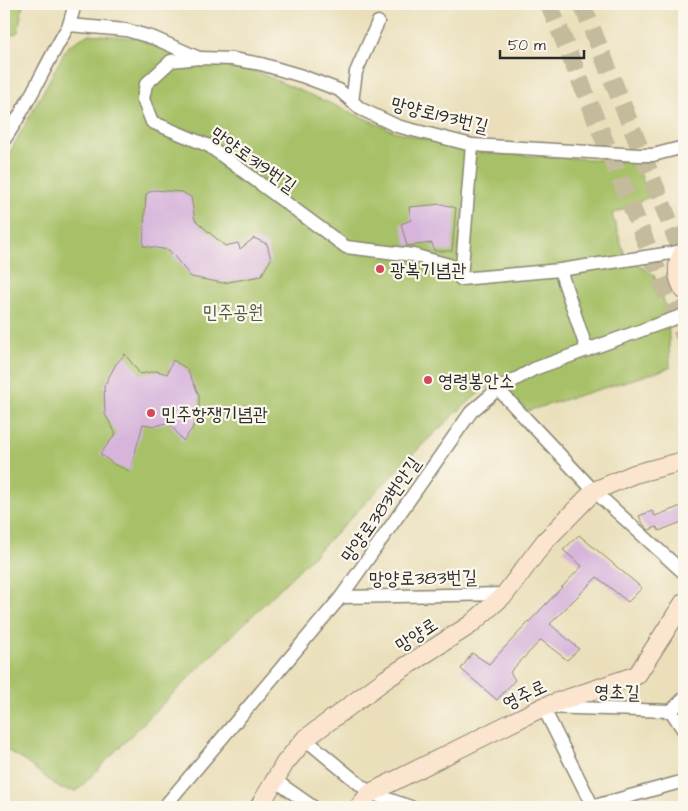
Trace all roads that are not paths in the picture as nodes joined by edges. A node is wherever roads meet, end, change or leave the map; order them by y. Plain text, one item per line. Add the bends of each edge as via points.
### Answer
1 (75, 4) edge
2 (378, 22) dead end
3 (69, 25) junction
4 (198, 58) junction
5 (352, 102) junction
6 (4, 140) edge
7 (472, 145) junction
8 (684, 147) edge
9 (684, 251) edge
10 (560, 270) junction
11 (461, 279) junction
12 (684, 290) edge
13 (684, 315) edge
14 (587, 350) junction
15 (498, 389) junction
16 (684, 461) edge
17 (594, 491) junction
18 (684, 573) edge
19 (505, 594) junction
20 (341, 597) junction
21 (684, 602) edge
22 (684, 698) edge
23 (543, 707) junction
24 (671, 711) junction
25 (684, 731) edge
26 (304, 739) junction
27 (276, 781) junction
28 (684, 781) edge
29 (370, 793) junction
30 (164, 807) edge
31 (261, 807) edge
32 (313, 807) edge
33 (359, 807) edge
34 (411, 807) edge
35 (592, 807) edge

1 - 3 street
2 - 5 street via 356,72
3 - 4 street via 126,30 154,38
3 - 6 street via 22,114
4 - 5 street, 망양로193번길 via 261,64 339,90
4 - 11 street, 망양로319번길 via 171,61 146,84 143,99 152,122 209,146 346,247 414,255 449,265
5 - 7 street, 망양로193번길 via 397,126
7 - 8 street, 망양로193번길 via 639,155
7 - 11 street
9 - 10 street
9 - 12 main road via 677,266
10 - 11 street
10 - 14 street
13 - 14 street, 망양로383번안길
14 - 15 street, 망양로383번안길 via 534,369
15 - 17 street
15 - 20 street, 망양로383번안길 via 471,412
16 - 17 main road, 망양로 via 634,474
17 - 18 street
17 - 19 main road, 망양로 via 545,541
19 - 20 street, 망양로383번길
19 - 26 main road, 망양로 via 470,625 386,679
20 - 30 street, 망양로383번안길
21 - 23 main road, 영주로 via 637,675
22 - 24 street
23 - 24 street, 영초길
23 - 29 main road, 영주로
23 - 35 street
24 - 25 street
26 - 27 main road, 망양로
26 - 29 street
27 - 31 main road, 망양로
27 - 32 street
28 - 35 street
29 - 33 main road, 영주로
29 - 34 street

